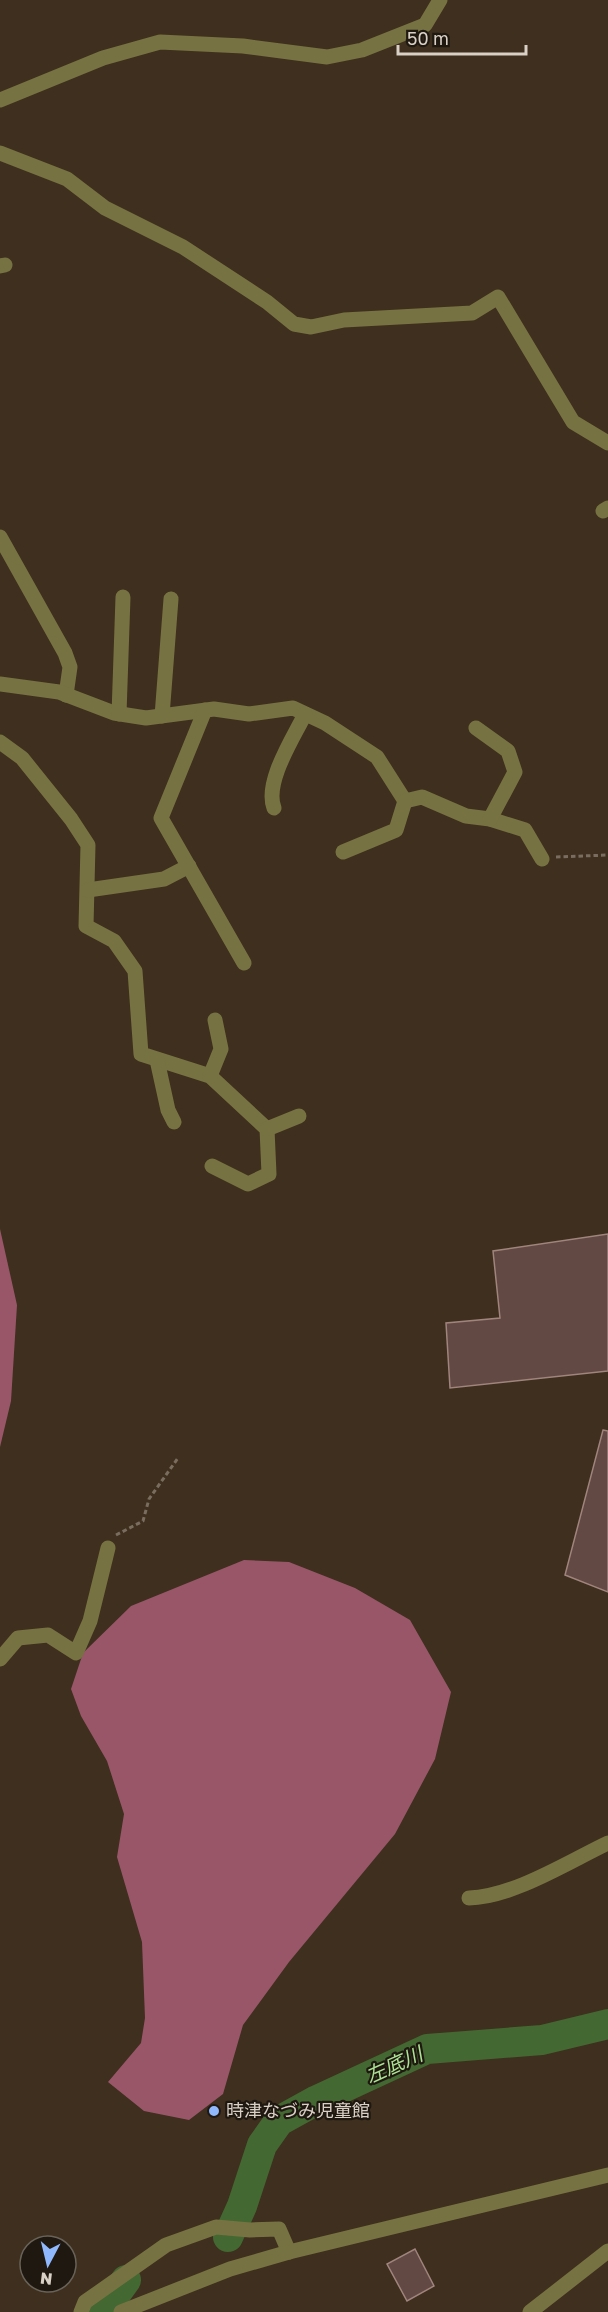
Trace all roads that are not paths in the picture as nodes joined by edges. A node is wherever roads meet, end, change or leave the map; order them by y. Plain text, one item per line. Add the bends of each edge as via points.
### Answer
1 (440, 0) edge
2 (0, 100) edge
3 (0, 153) edge
4 (608, 443) edge
5 (1, 541) edge
6 (123, 597) dead end
7 (171, 599) dead end
8 (0, 684) edge
9 (66, 694) junction
10 (205, 710) junction
11 (119, 714) junction
12 (305, 714) junction
13 (162, 716) junction
14 (476, 728) dead end
15 (0, 742) edge
16 (405, 801) junction
17 (274, 808) dead end
18 (490, 819) junction
19 (343, 852) dead end
20 (542, 859) road end
21 (189, 866) junction
22 (88, 890) junction
23 (244, 963) dead end
24 (215, 1020) dead end
25 (157, 1060) junction
26 (210, 1076) junction
27 (299, 1116) dead end
28 (174, 1122) dead end
29 (267, 1129) junction
30 (212, 1166) dead end
31 (108, 1548) road end
32 (0, 1659) edge
33 (608, 1843) edge
34 (469, 1898) dead end
35 (608, 2175) edge
36 (608, 2251) edge
37 (289, 2252) junction
38 (81, 2312) edge
39 (121, 2312) edge
40 (530, 2312) edge

1 - 2 street via 425,25 362,50 327,57 243,46 160,42 103,58
3 - 4 street via 67,179 105,208 183,247 294,324 311,327 344,320 472,313 498,297 573,422
5 - 9 street via 65,653 70,667
6 - 11 street
7 - 13 street
8 - 9 street
9 - 11 street
10 - 12 street via 249,714 293,708
10 - 13 street
10 - 21 street via 161,818
11 - 13 street
12 - 16 street via 377,757
12 - 17 street via 273,780
14 - 18 street via 508,751 515,772
15 - 22 street via 22,758 88,846
16 - 18 street via 422,797 466,816
16 - 19 street via 396,830
18 - 20 street via 525,830
21 - 22 street via 164,879
21 - 23 street
22 - 25 street via 86,926 114,941 135,971 141,1054
24 - 26 street via 221,1049
25 - 26 street
25 - 28 street
26 - 29 street
27 - 29 street
29 - 30 street via 269,1174 248,1184
31 - 32 street via 90,1621 76,1653 48,1635 18,1638
33 - 34 street via 518,1886 482,1898
35 - 37 street
36 - 40 street
37 - 38 street via 279,2229 216,2227 166,2245 84,2302
37 - 39 street via 230,2269

